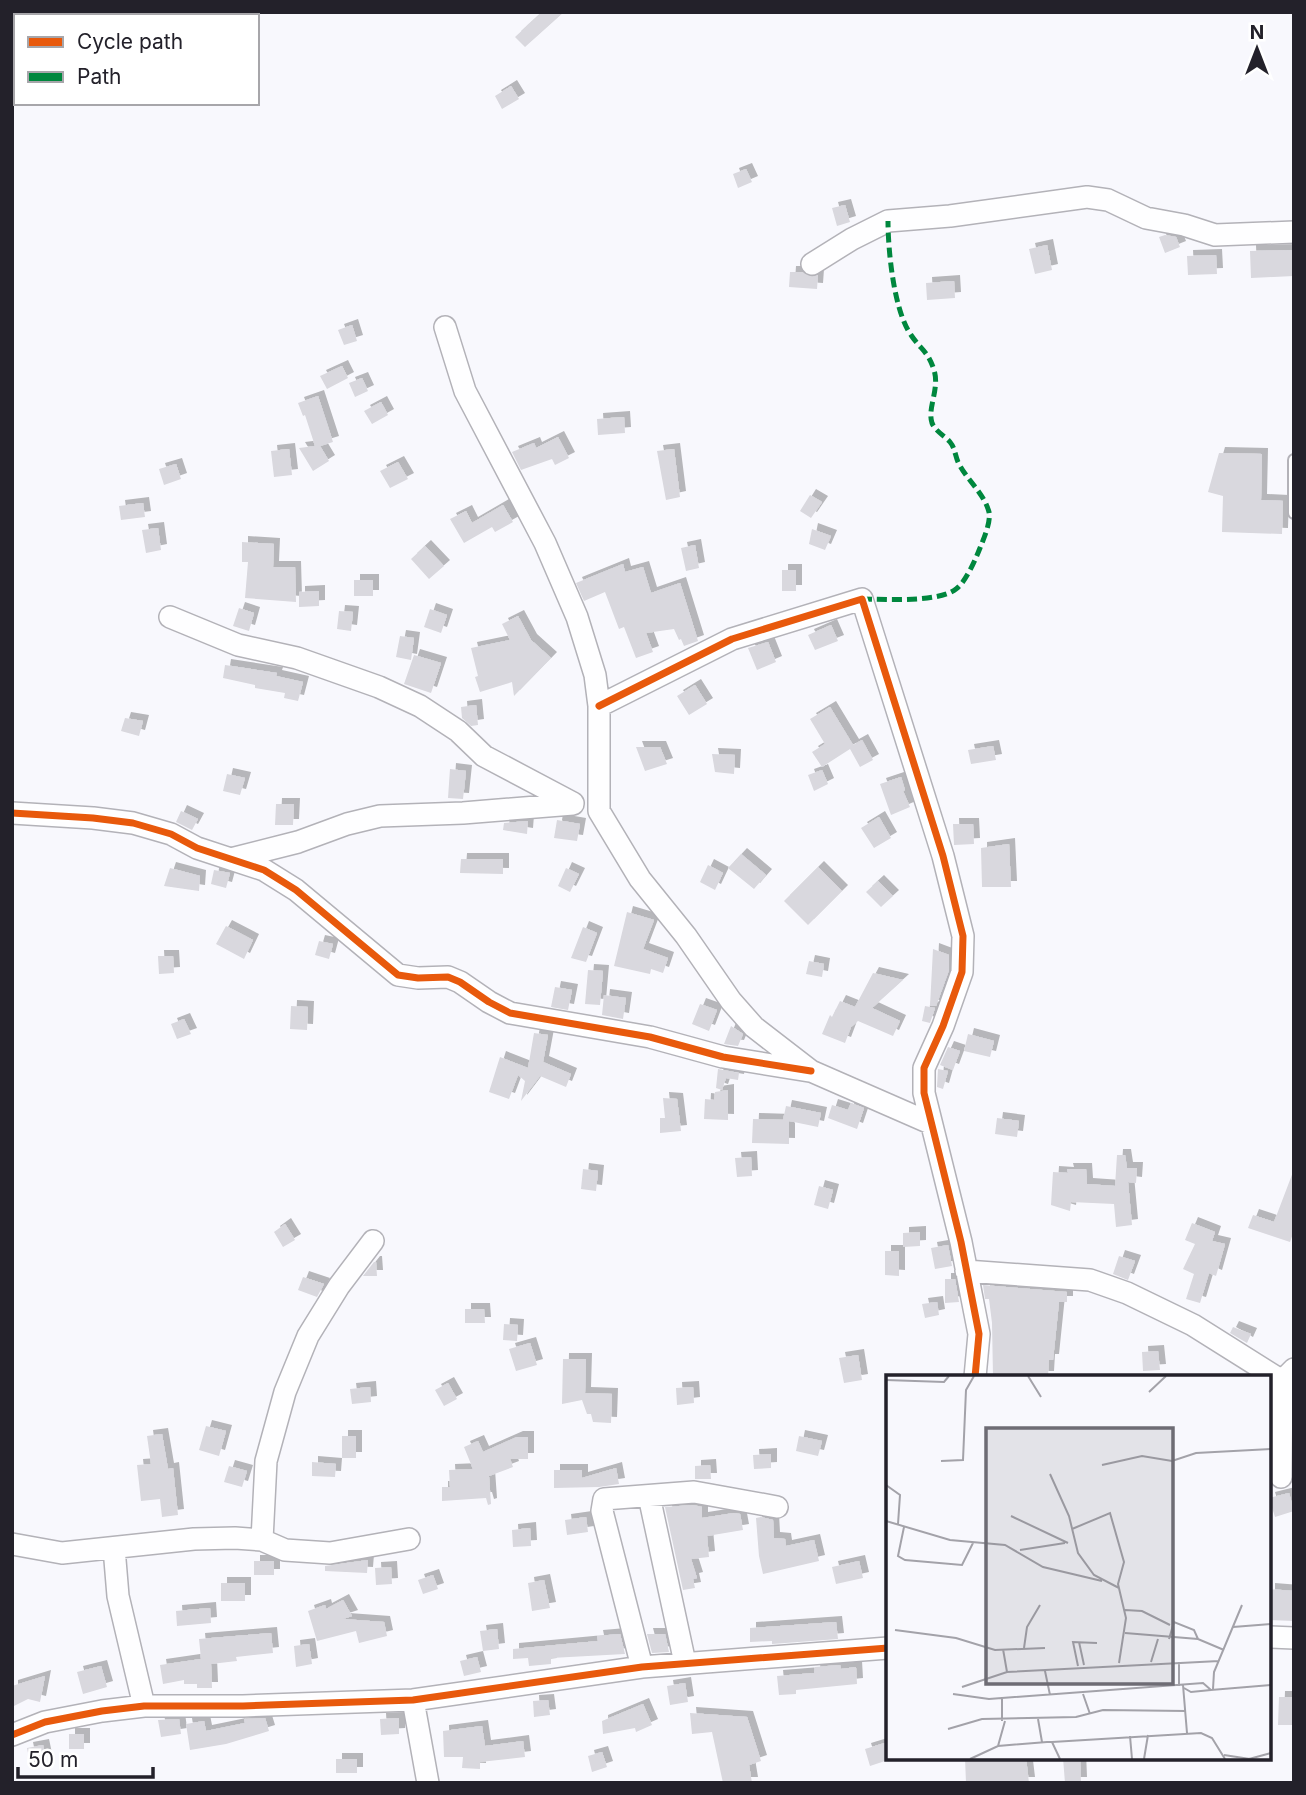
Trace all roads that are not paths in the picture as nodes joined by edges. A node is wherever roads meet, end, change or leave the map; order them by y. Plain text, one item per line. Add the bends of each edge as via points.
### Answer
1 (1294, 232) edge
2 (812, 264) dead end
3 (445, 327) dead end
4 (1294, 460) edge
5 (1294, 513) edge
6 (170, 617) dead end
7 (599, 706) junction
8 (573, 803) junction
9 (599, 811) junction
10 (12, 813) edge
11 (230, 860) junction
12 (811, 1072) junction
13 (930, 1123) junction
14 (373, 1241) dead end
15 (967, 1271) junction
16 (975, 1375) edge
17 (1288, 1375) edge
18 (1281, 1477) edge
19 (649, 1496) junction
20 (777, 1507) dead end
21 (409, 1539) dead end
22 (262, 1540) junction
23 (12, 1544) edge
24 (114, 1548) junction
25 (1271, 1637) edge
26 (1294, 1638) edge
27 (886, 1648) edge
28 (685, 1663) junction
29 (642, 1667) junction
30 (413, 1700) junction
31 (144, 1706) junction
32 (12, 1735) edge
33 (428, 1783) edge

1 - 2 street via 1215,235 1087,197 888,221
3 - 7 street via 465,391 545,543 577,617 595,675
4 - 5 lane
6 - 8 street via 237,645 297,658 410,701 458,731 484,756
7 - 9 street
7 - 13 street via 732,639 862,599 943,856 963,936 961,972 924,1068
8 - 9 street
8 - 11 street via 380,816
9 - 12 street via 640,879 731,1001 754,1027
10 - 11 street via 133,823
11 - 12 street via 264,870 296,890 398,975 448,977 510,1013
12 - 13 street
13 - 15 street
14 - 22 street via 308,1336 285,1392 265,1461
15 - 16 street via 979,1334
15 - 17 street via 1090,1280 1127,1293
17 - 18 street
19 - 20 street via 694,1492
19 - 28 street
19 - 29 street via 610,1497 601,1505
21 - 22 street via 330,1553 285,1550
22 - 24 street via 194,1539
23 - 24 street via 62,1553
24 - 31 street via 118,1596
25 - 26 street
27 - 28 street
28 - 29 street
29 - 30 street
30 - 31 street
30 - 33 street
31 - 32 street via 45,1722

